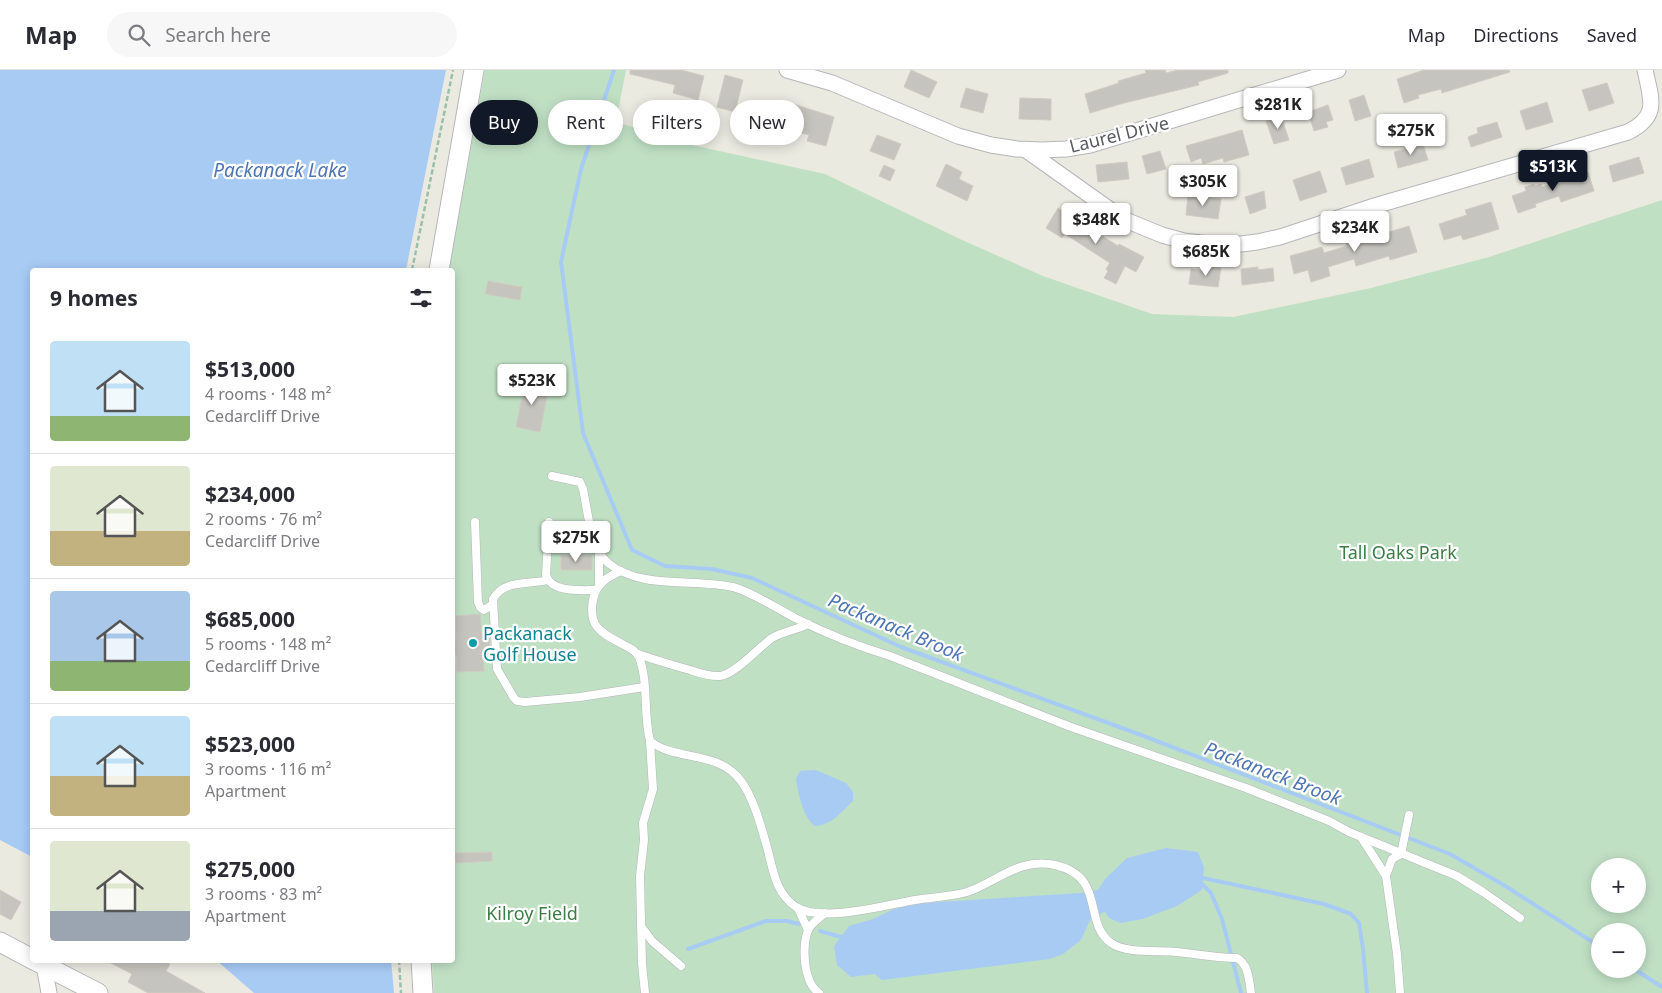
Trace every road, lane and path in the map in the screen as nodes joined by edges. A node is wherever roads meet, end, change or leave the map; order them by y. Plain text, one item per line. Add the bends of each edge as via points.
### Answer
1 (453, 70) edge
2 (474, 70) edge
3 (787, 70) edge
4 (1338, 70) edge
5 (1645, 70) edge
6 (1026, 150) junction
7 (412, 268) edge
8 (438, 268) edge
9 (552, 476) dead end
10 (475, 522) dead end
11 (549, 522) dead end
12 (599, 553) junction
13 (621, 571) junction
14 (548, 580) junction
15 (598, 587) junction
16 (493, 604) junction
17 (808, 624) junction
18 (638, 654) junction
19 (644, 686) junction
20 (650, 741) junction
21 (1408, 814) dead end
22 (1361, 837) junction
23 (1401, 854) junction
24 (1386, 876) junction
25 (798, 908) junction
26 (825, 913) junction
27 (1520, 918) dead end
28 (641, 926) junction
29 (808, 930) junction
30 (0, 942) edge
31 (30, 957) edge
32 (38, 963) edge
33 (41, 963) edge
34 (399, 963) edge
35 (420, 963) edge
36 (681, 966) dead end
37 (49, 993) edge
38 (98, 993) edge
39 (401, 993) edge
40 (423, 993) edge
41 (645, 993) edge
42 (819, 993) edge
43 (1251, 993) edge
44 (1400, 993) edge

1 - 7 path
2 - 8 street
3 - 6 street, Laurel Drive via 832,83 958,136
4 - 6 street, Laurel Drive via 1090,144 1066,149
5 - 6 street via 1651,111 1646,120 1628,132 1257,242 1233,245 1184,241 1123,220
9 - 12 lane via 582,484
10 - 16 lane via 478,602 484,610
11 - 14 lane
12 - 13 lane
12 - 15 lane
13 - 15 lane
13 - 17 lane via 646,579 736,588
14 - 15 lane via 565,589
14 - 16 lane via 508,586 495,595
15 - 18 lane via 591,611 596,626
16 - 19 lane via 496,669 517,700 580,697
17 - 18 lane via 778,635 720,676 671,666
17 - 22 lane via 1071,727 1262,794
18 - 19 lane
19 - 20 lane
20 - 25 lane via 664,750 721,764 740,779 751,799 776,881 784,896
20 - 28 lane via 653,789 643,822
21 - 23 lane
22 - 23 lane
22 - 24 lane
23 - 24 lane via 1392,859
23 - 27 lane via 1457,876
24 - 44 lane
25 - 26 lane
25 - 29 lane
26 - 29 lane
26 - 43 lane via 868,910 966,892 1009,870 1053,865 1074,873 1083,881 1100,930 1113,944 1122,948 1237,958 1246,968
28 - 36 lane via 652,941
28 - 41 lane
29 - 42 lane via 806,973
30 - 31 street
32 - 37 street
33 - 38 street
34 - 39 path
35 - 40 street

